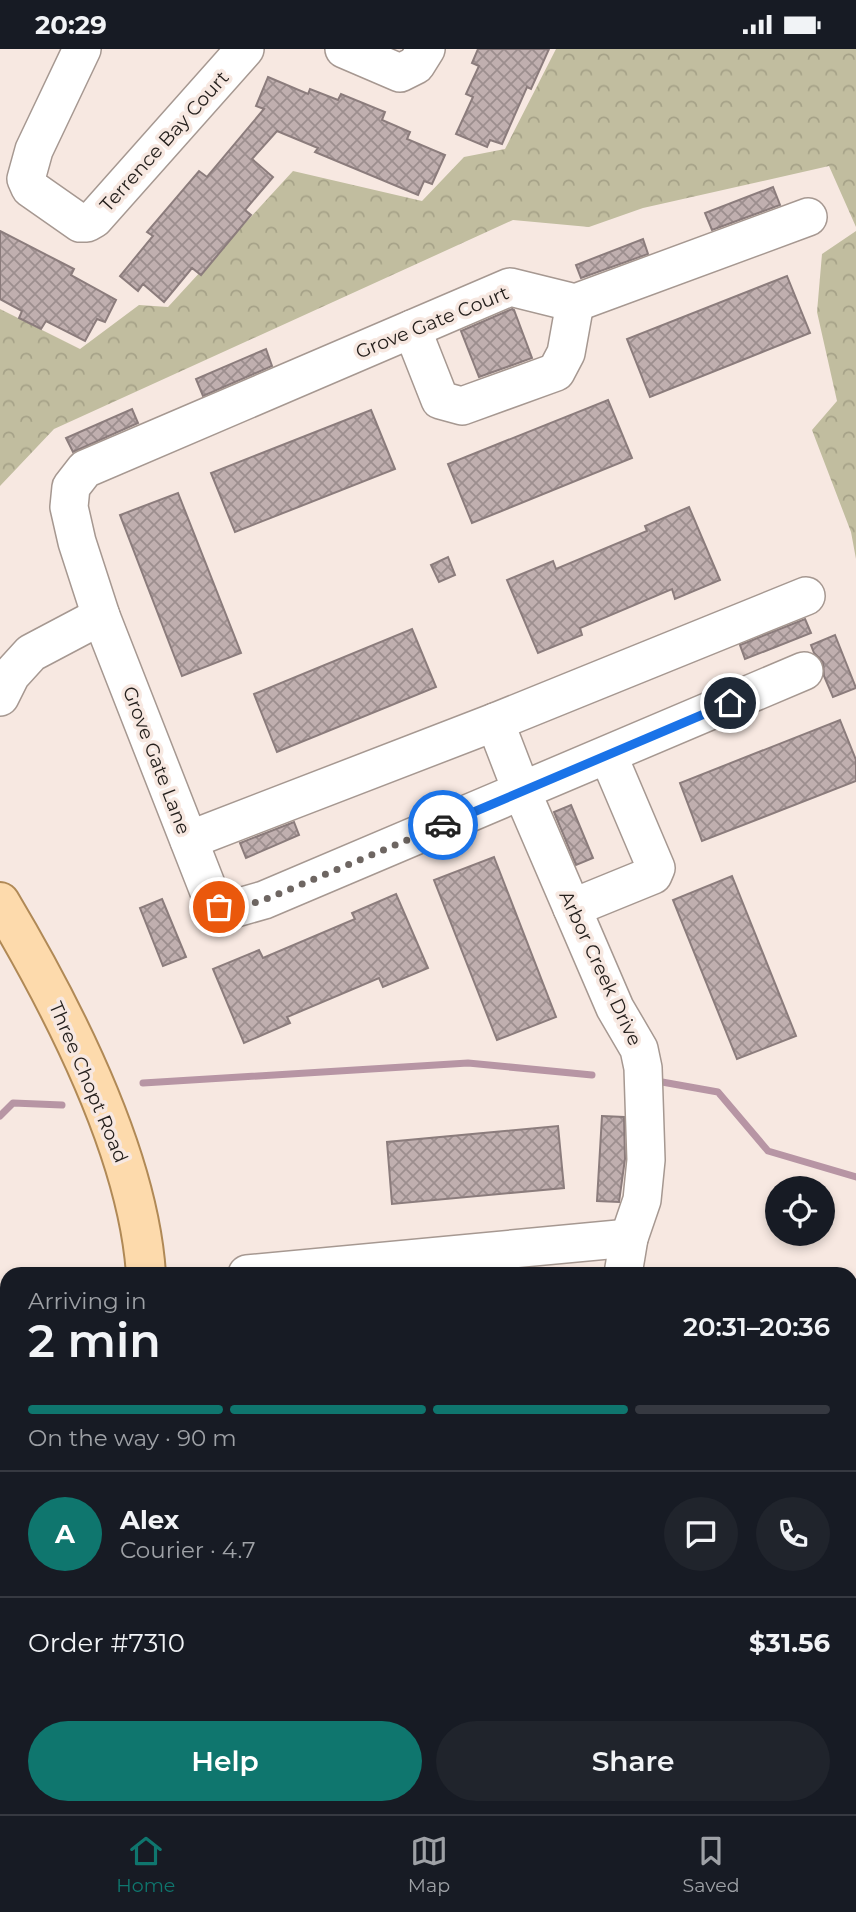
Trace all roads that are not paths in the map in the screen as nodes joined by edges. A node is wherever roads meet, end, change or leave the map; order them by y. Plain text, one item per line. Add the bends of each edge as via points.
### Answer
1 (82, 49) edge
2 (245, 49) edge
3 (344, 49) edge
4 (426, 49) edge
5 (808, 216) dead end
6 (575, 303) junction
7 (412, 329) junction
8 (71, 487) joint
9 (806, 596) dead end
10 (100, 616) junction
11 (804, 671) dead end
12 (0, 697) edge
13 (495, 722) junction
14 (608, 755) junction
15 (522, 792) junction
16 (189, 840) junction
17 (0, 902) edge
18 (572, 908) junction
19 (629, 1238) junction
20 (146, 1267) edge
21 (328, 1267) edge
22 (624, 1267) edge

1 - 2 street, Terrence Bay Court via 34,150 26,180 30,188 80,223 94,219
3 - 4 street via 400,73 416,65
5 - 6 street
6 - 7 street, Grove Gate Court via 510,287
6 - 7 street via 566,353 556,372 462,407 440,400
7 - 8 street, Grove Gate Court via 85,468
8 - 10 street, Grove Gate Lane via 69,507
9 - 13 street
10 - 12 street via 31,653 11,675
10 - 16 street, Grove Gate Lane
11 - 14 street
13 - 15 street, Arbor Creek Drive
13 - 16 street
14 - 15 street
14 - 18 street via 656,868 653,875
15 - 16 street, Grove Gate Lane via 264,900 229,910 219,907 212,897
15 - 18 street, Arbor Creek Drive
17 - 20 main road, Three Chopt Road via 38,966 108,1121 126,1170
18 - 19 street, Arbor Creek Drive via 615,1008 639,1049 643,1068 646,1160 642,1200
19 - 21 street
19 - 22 street, Arbor Creek Drive

